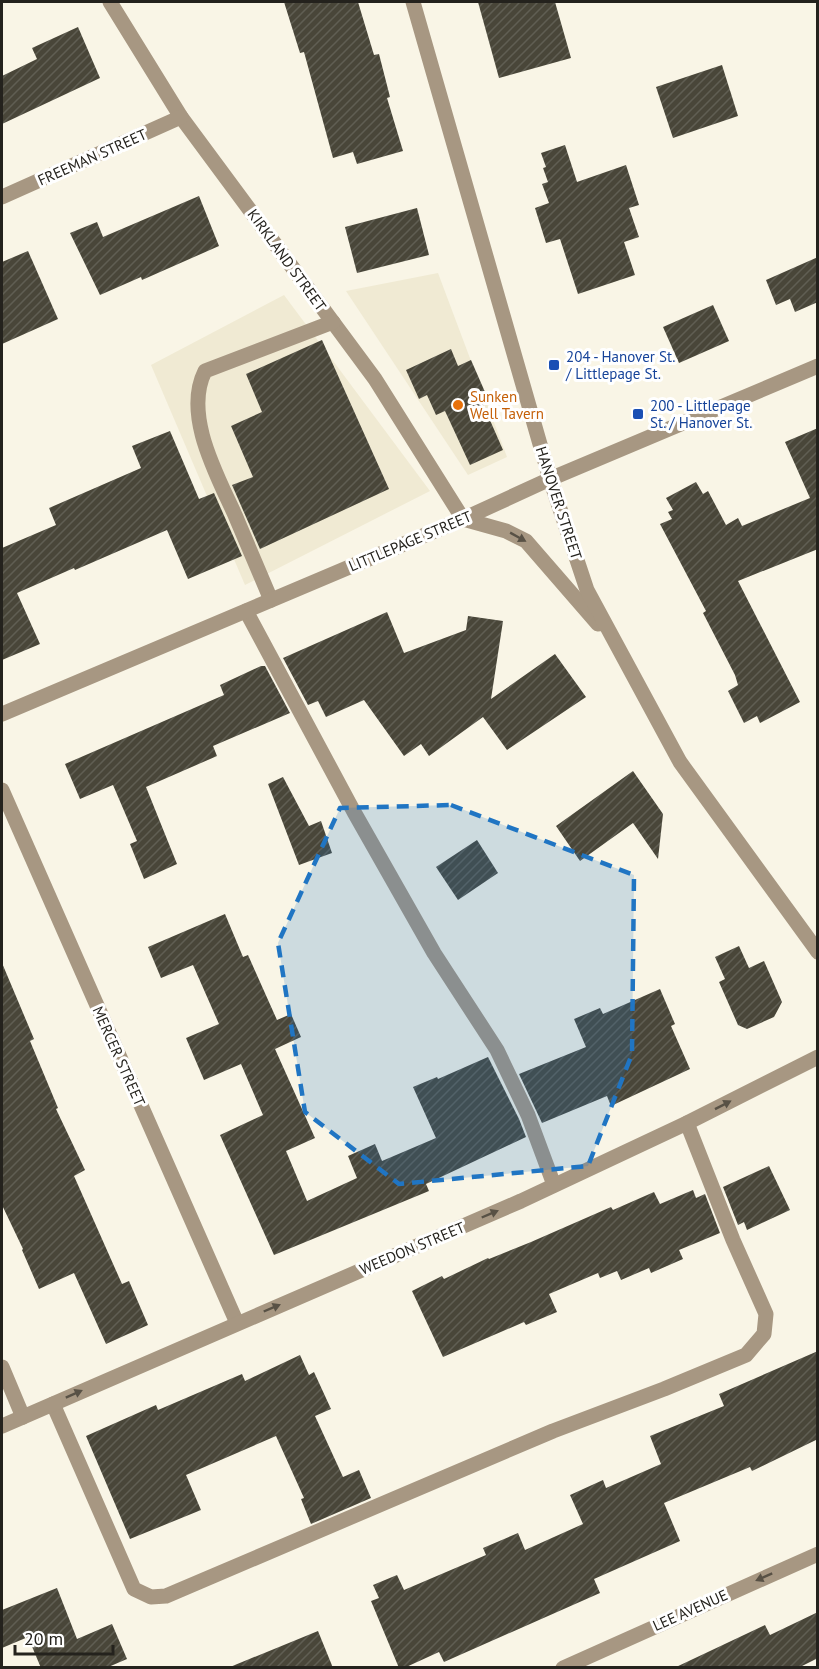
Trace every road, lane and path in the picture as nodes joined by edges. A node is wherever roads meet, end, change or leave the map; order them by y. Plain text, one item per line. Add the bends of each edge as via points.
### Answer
1 (110, 2) edge
2 (413, 2) edge
3 (181, 117) junction
4 (2, 197) edge
5 (333, 322) junction
6 (818, 366) edge
7 (550, 479) junction
8 (463, 519) junction
9 (271, 600) junction
10 (246, 611) junction
11 (617, 646) junction
12 (2, 714) edge
13 (2, 790) edge
14 (818, 952) edge
15 (818, 1057) edge
16 (687, 1123) junction
17 (554, 1185) junction
18 (237, 1323) junction
19 (2, 1367) edge
20 (53, 1404) junction
21 (23, 1417) junction
22 (2, 1426) edge
23 (818, 1554) edge
24 (564, 1668) edge

1 - 3 street, KIRKLAND STREET
2 - 7 street, HANOVER STREET
3 - 4 street, FREEMAN STREET
3 - 5 street, KIRKLAND STREET
5 - 8 street, KIRKLAND STREET via 375,379
5 - 9 street via 205,371 200,380 197,400 206,447
6 - 7 street, LITTLEPAGE STREET
7 - 8 street, LITTLEPAGE STREET
7 - 11 street, HANOVER STREET via 587,591
8 - 9 street, LITTLEPAGE STREET
8 -> 11 street via 526,541
9 - 10 street, LITTLEPAGE STREET
10 - 12 street, LITTLEPAGE STREET
10 - 17 street via 371,843 434,953 497,1050 528,1115
11 - 14 street, HANOVER STREET via 680,762
13 - 18 street, MERCER STREET
16 -> 15 street, WEEDON STREET
16 - 17 street, WEEDON STREET
16 - 20 street via 766,1314 764,1334 746,1354 158,1597 134,1589
18 -> 17 street, WEEDON STREET
20 -> 18 street, WEEDON STREET
19 - 21 street
20 - 21 street, WEEDON STREET
21 - 22 street, WEEDON STREET
23 -> 24 street, LEE AVENUE

